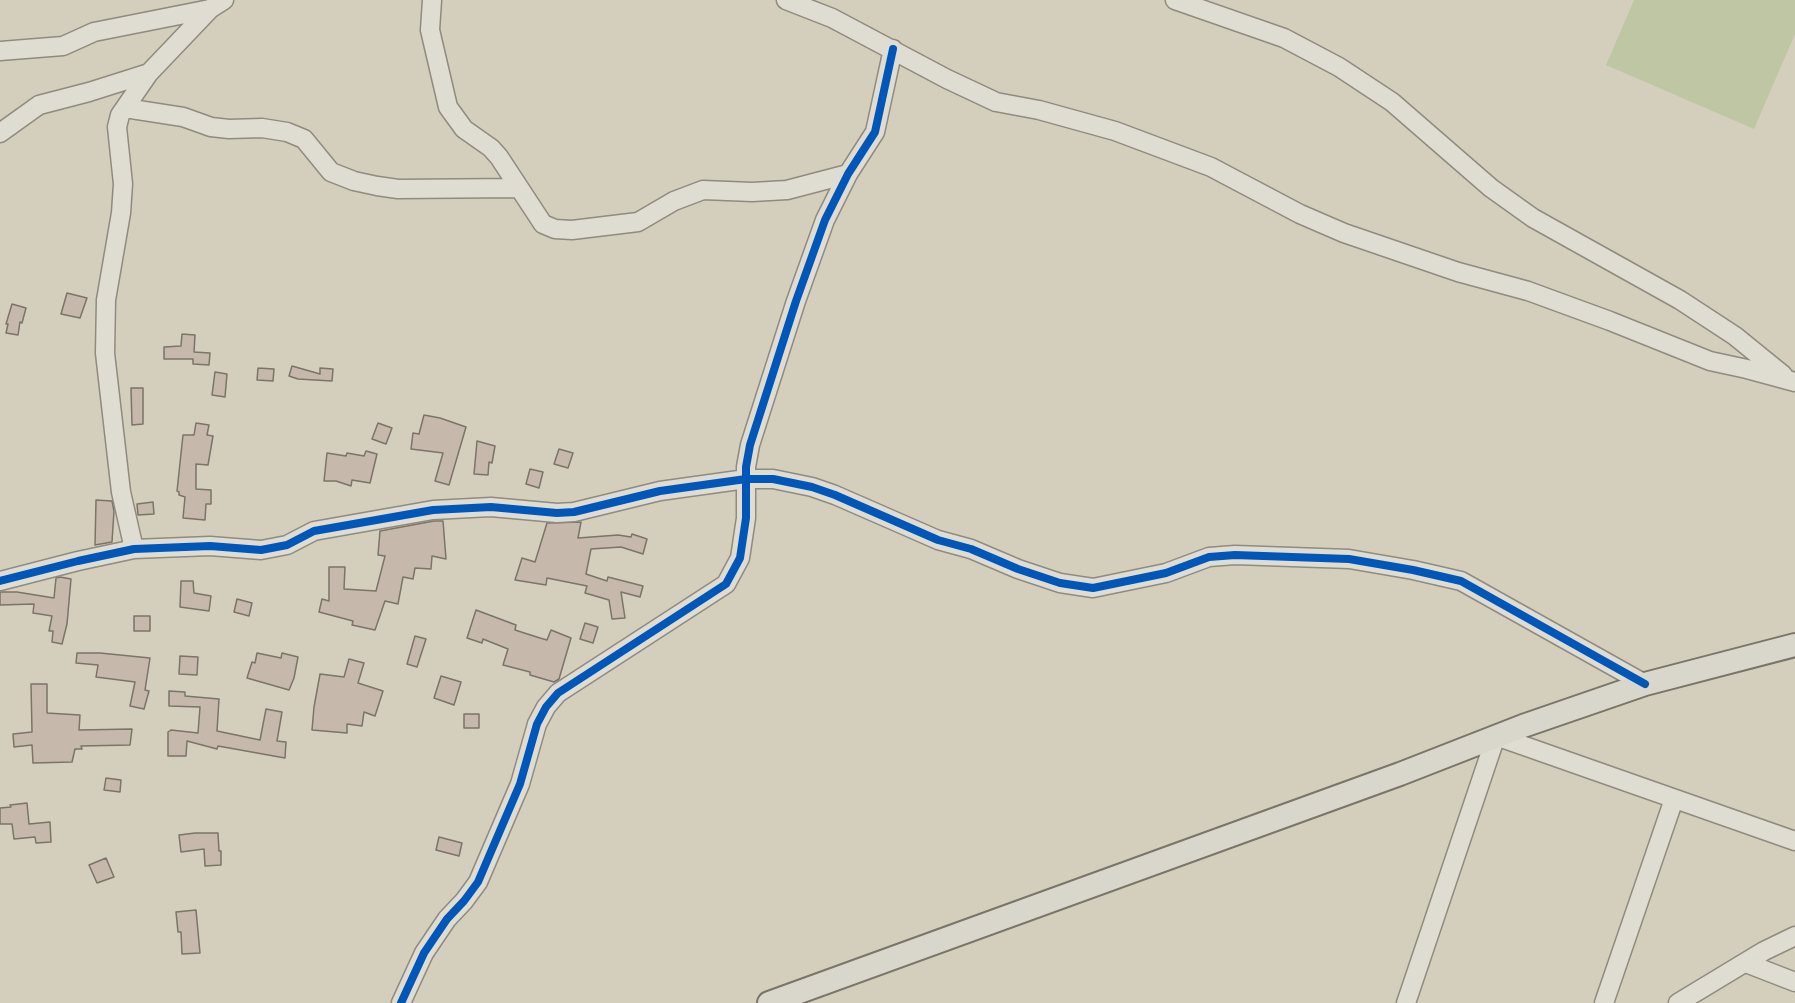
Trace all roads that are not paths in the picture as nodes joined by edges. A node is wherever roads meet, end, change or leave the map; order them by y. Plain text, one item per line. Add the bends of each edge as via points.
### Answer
1 (432, 0) edge
2 (786, 0) edge
3 (1175, 0) edge
4 (217, 4) edge
5 (893, 49) junction
6 (0, 51) edge
7 (149, 73) junction
8 (125, 108) junction
9 (0, 133) edge
10 (848, 174) junction
11 (518, 188) junction
12 (1792, 381) edge
13 (746, 479) junction
14 (134, 549) junction
15 (0, 581) edge
16 (1795, 645) edge
17 (1645, 684) junction
18 (1496, 736) junction
19 (1674, 799) junction
20 (1795, 841) edge
21 (1795, 936) edge
22 (1746, 963) junction
23 (1795, 982) edge
24 (401, 1003) edge
25 (770, 1003) edge
26 (1406, 1003) edge
27 (1604, 1003) edge
28 (1678, 1003) edge

1 - 11 street via 430,30 448,107 464,129 499,157
2 - 5 street
3 - 12 street via 1284,38 1339,68 1392,102 1491,188 1533,218 1680,300 1735,336
4 - 6 street via 119,25 63,46
4 - 7 street
5 - 10 street via 875,132
5 - 12 street via 996,102 1115,130 1211,167 1344,233 1528,291 1710,362
7 - 8 street
7 - 9 street via 39,105
8 - 11 street via 183,117 211,127 287,132 304,139 331,172 377,186
8 - 14 street via 117,127 123,184 104,329 121,492
10 - 11 street via 787,190 703,190 638,222 572,230 543,224
10 - 13 street via 825,220 796,301 750,445
13 - 14 street via 660,491 573,512 491,507 433,510 314,531 287,545 261,550 210,546
13 - 17 street via 773,479 812,487 1018,569 1060,583 1093,588 1166,573 1209,557 1235,555 1349,559 1413,570 1461,581
13 - 24 street via 740,558 726,584 558,693 546,707 537,724 520,784 478,882 424,953
14 - 15 street
16 - 17 main road
17 - 18 main road
18 - 19 street
18 - 25 main road
18 - 26 street
19 - 20 street
19 - 27 street
21 - 22 street
22 - 23 street
22 - 28 street

